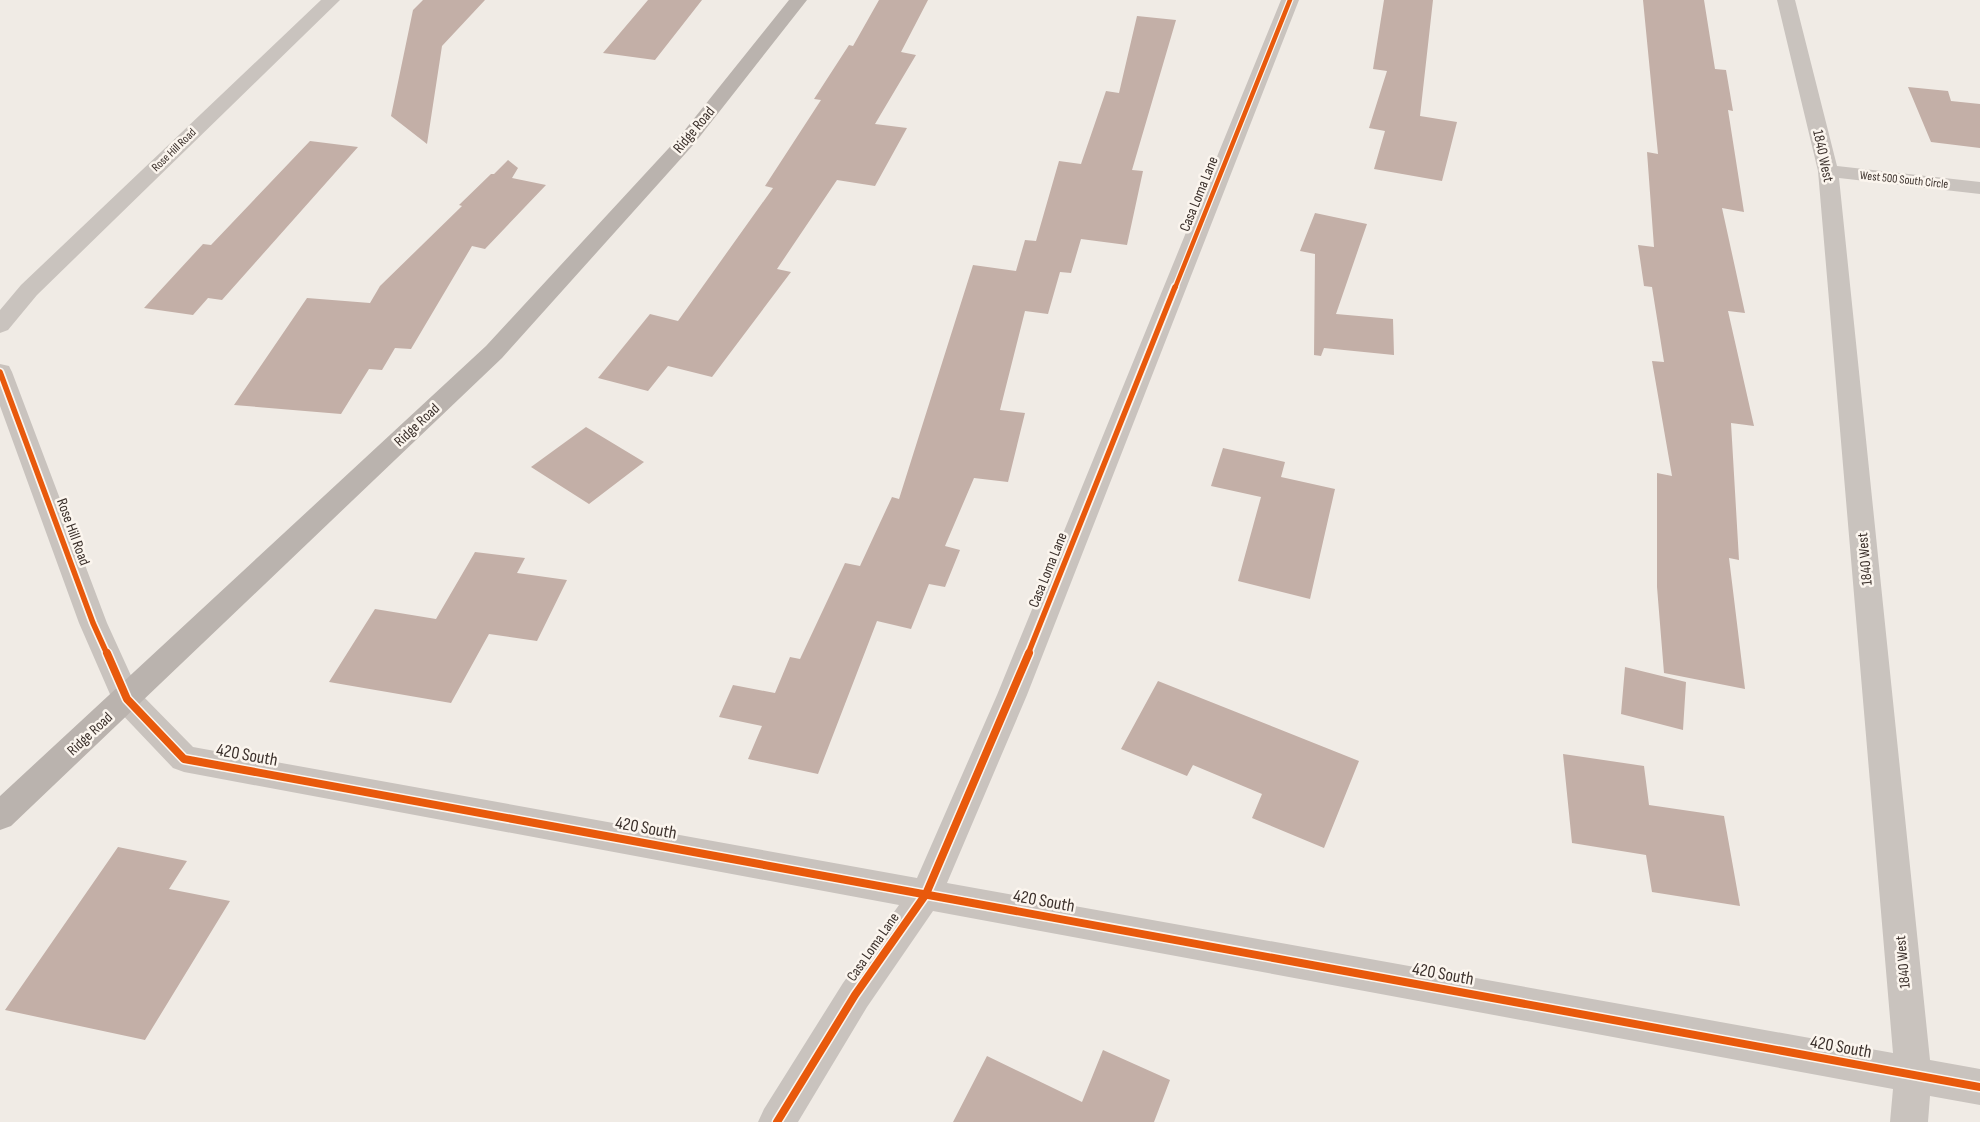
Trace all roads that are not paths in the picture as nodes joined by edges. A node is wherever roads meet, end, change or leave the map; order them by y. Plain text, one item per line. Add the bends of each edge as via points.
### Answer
1 (331, 0) edge
2 (798, 0) edge
3 (1290, 0) edge
4 (1786, 0) edge
5 (1828, 172) junction
6 (1980, 188) edge
7 (0, 325) edge
8 (0, 372) edge
9 (127, 699) junction
10 (0, 816) edge
11 (926, 894) junction
12 (1913, 1075) junction
13 (1980, 1087) edge
14 (777, 1122) edge
15 (1909, 1122) edge

1 - 7 street, Rose Hill Road via 36,283
2 - 9 street, Ridge Road via 687,140 494,352
3 - 11 street, Casa Loma Lane via 1012,695
4 - 5 street, 1840 West
5 - 6 street, West 500 South Circle
5 - 12 street, 1840 West
8 - 9 street, Rose Hill Road via 93,623
9 - 10 street, Ridge Road
9 - 11 street, 420 South via 184,759
11 - 12 street, 420 South
11 - 14 street, Casa Loma Lane via 855,995
12 - 13 street, 420 South
12 - 15 street, 1840 West

